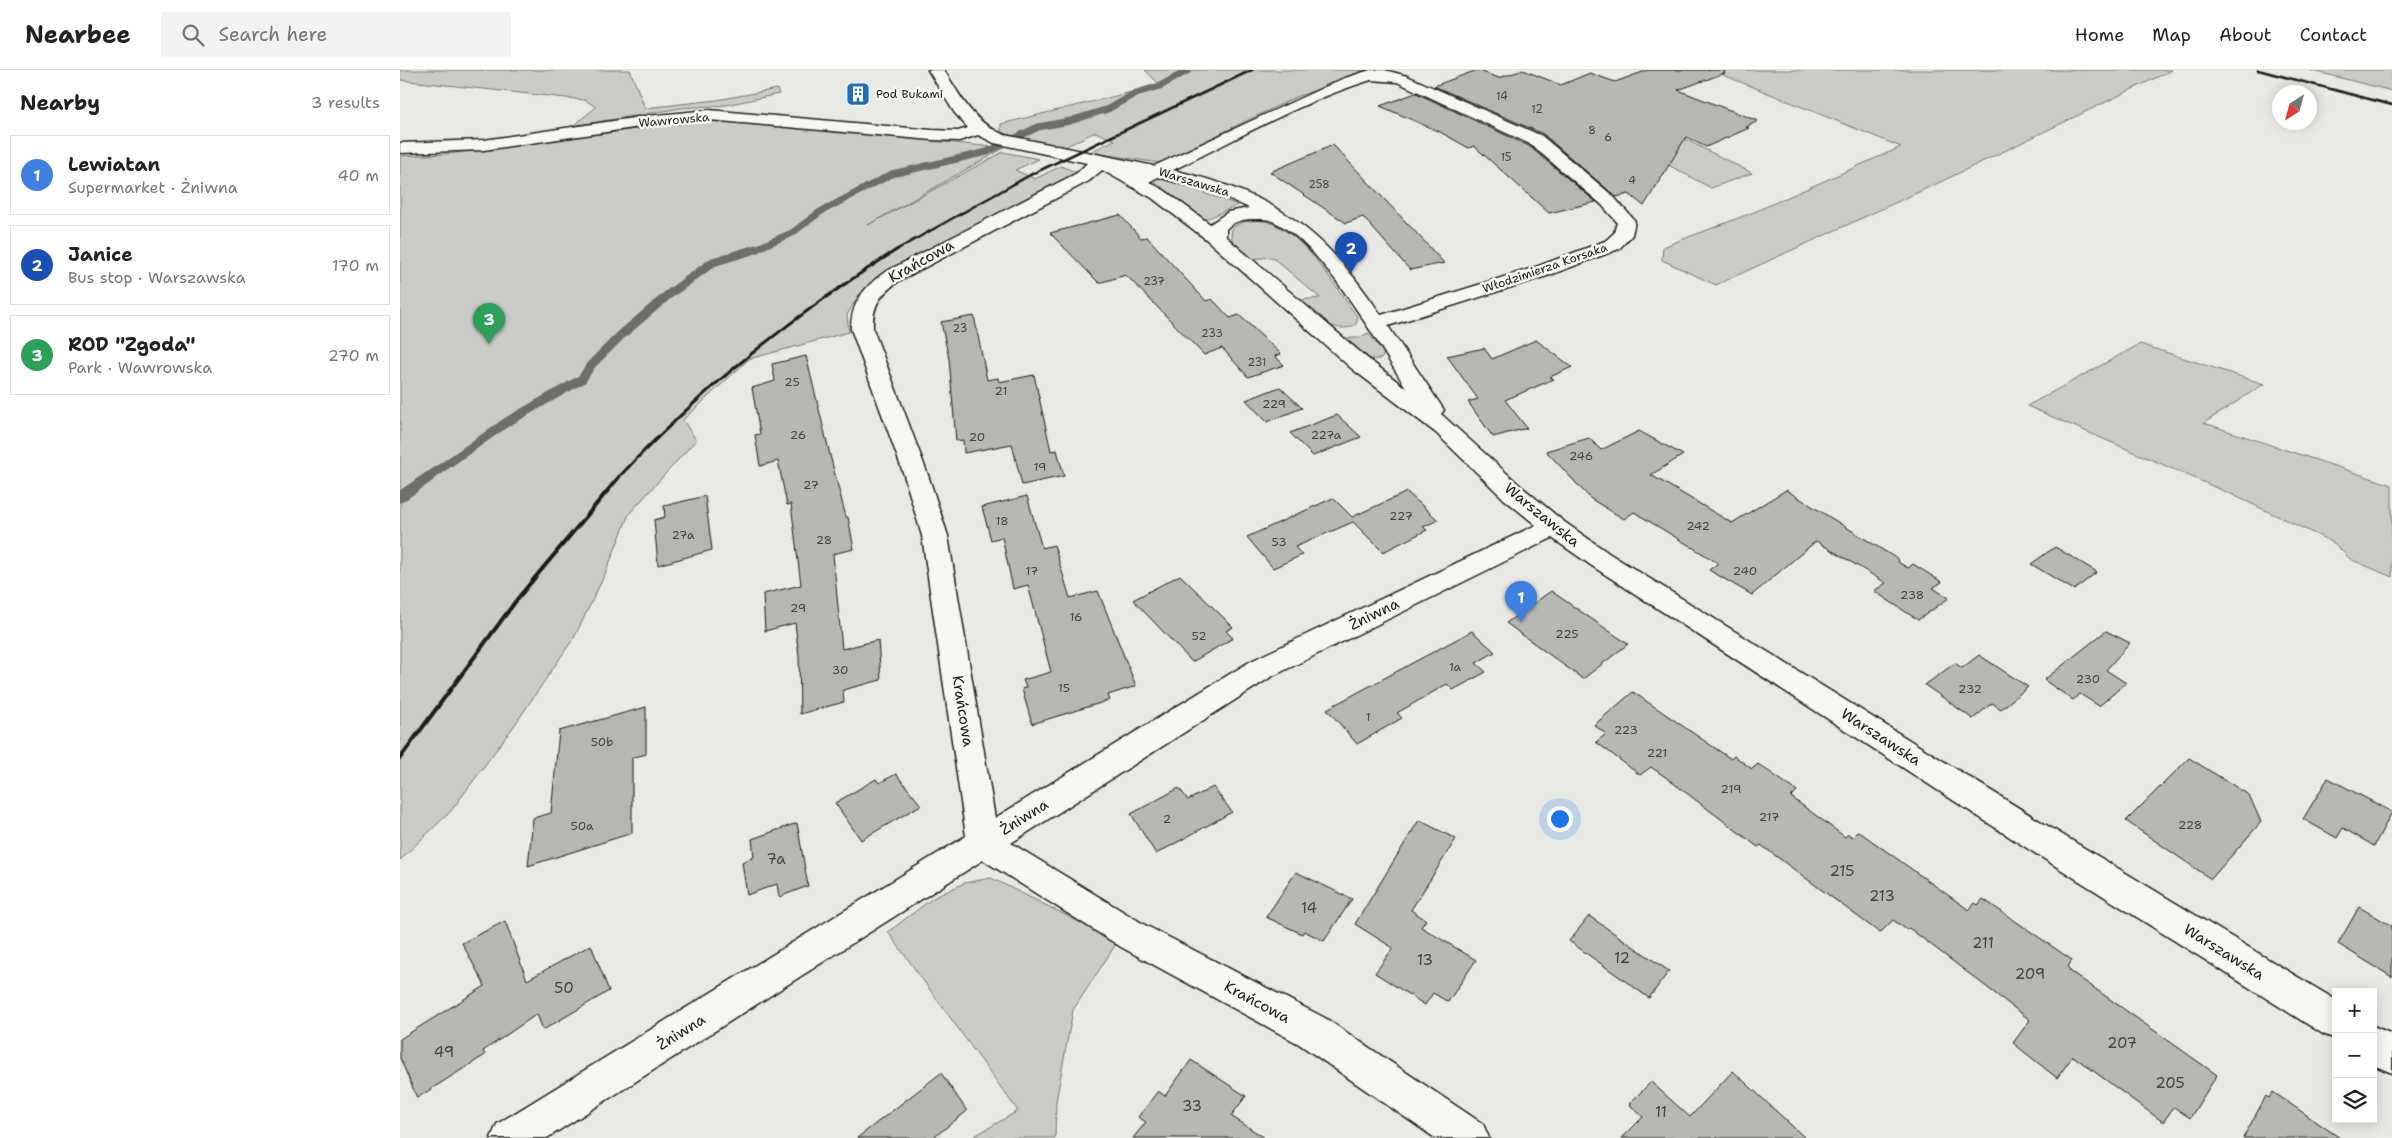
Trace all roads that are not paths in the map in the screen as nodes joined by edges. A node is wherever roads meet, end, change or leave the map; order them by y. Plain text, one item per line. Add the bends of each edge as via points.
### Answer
1 (936, 70) edge
2 (978, 130) junction
3 (400, 148) edge
4 (1097, 160) junction
5 (1158, 171) junction
6 (1136, 182) junction
7 (1285, 221) junction
8 (1221, 242) junction
9 (1376, 323) junction
10 (1444, 428) junction
11 (1554, 527) junction
12 (984, 843) junction
13 (2332, 1019) edge
14 (2377, 1046) edge
15 (2392, 1055) edge
16 (511, 1138) edge
17 (1469, 1138) edge

1 - 2 street, Warszawska via 965,116
2 - 3 street, Wawrowska via 959,136 932,135 709,115 484,145
2 - 4 street, Warszawska
4 - 5 street, Warszawska
4 - 6 street, Warszawska
4 - 12 street, Krańcowa via 1094,169 1083,177 892,276 876,288 862,308 862,330 935,536
5 - 6 street, Włodzimierza Korsaka
5 - 7 street, Warszawska via 1222,190
5 - 9 street, Włodzimierza Korsaka via 1292,106 1370,75 1385,75 1402,79 1536,140 1607,200 1626,221 1623,234 1612,245 1543,271
6 - 8 street, Warszawska via 1186,214
7 - 8 street, Warszawska via 1262,213 1233,216 1216,228
7 - 9 street, Warszawska via 1346,280
8 - 10 street, Warszawska via 1359,363
9 - 10 street, Warszawska
10 - 11 street, Warszawska
11 - 12 street, Żniwna via 1261,669
11 - 13 street, Warszawska via 2031,833
12 - 16 street, Żniwna
12 - 17 street, Krańcowa via 1133,936 1312,1031
14 - 15 street

